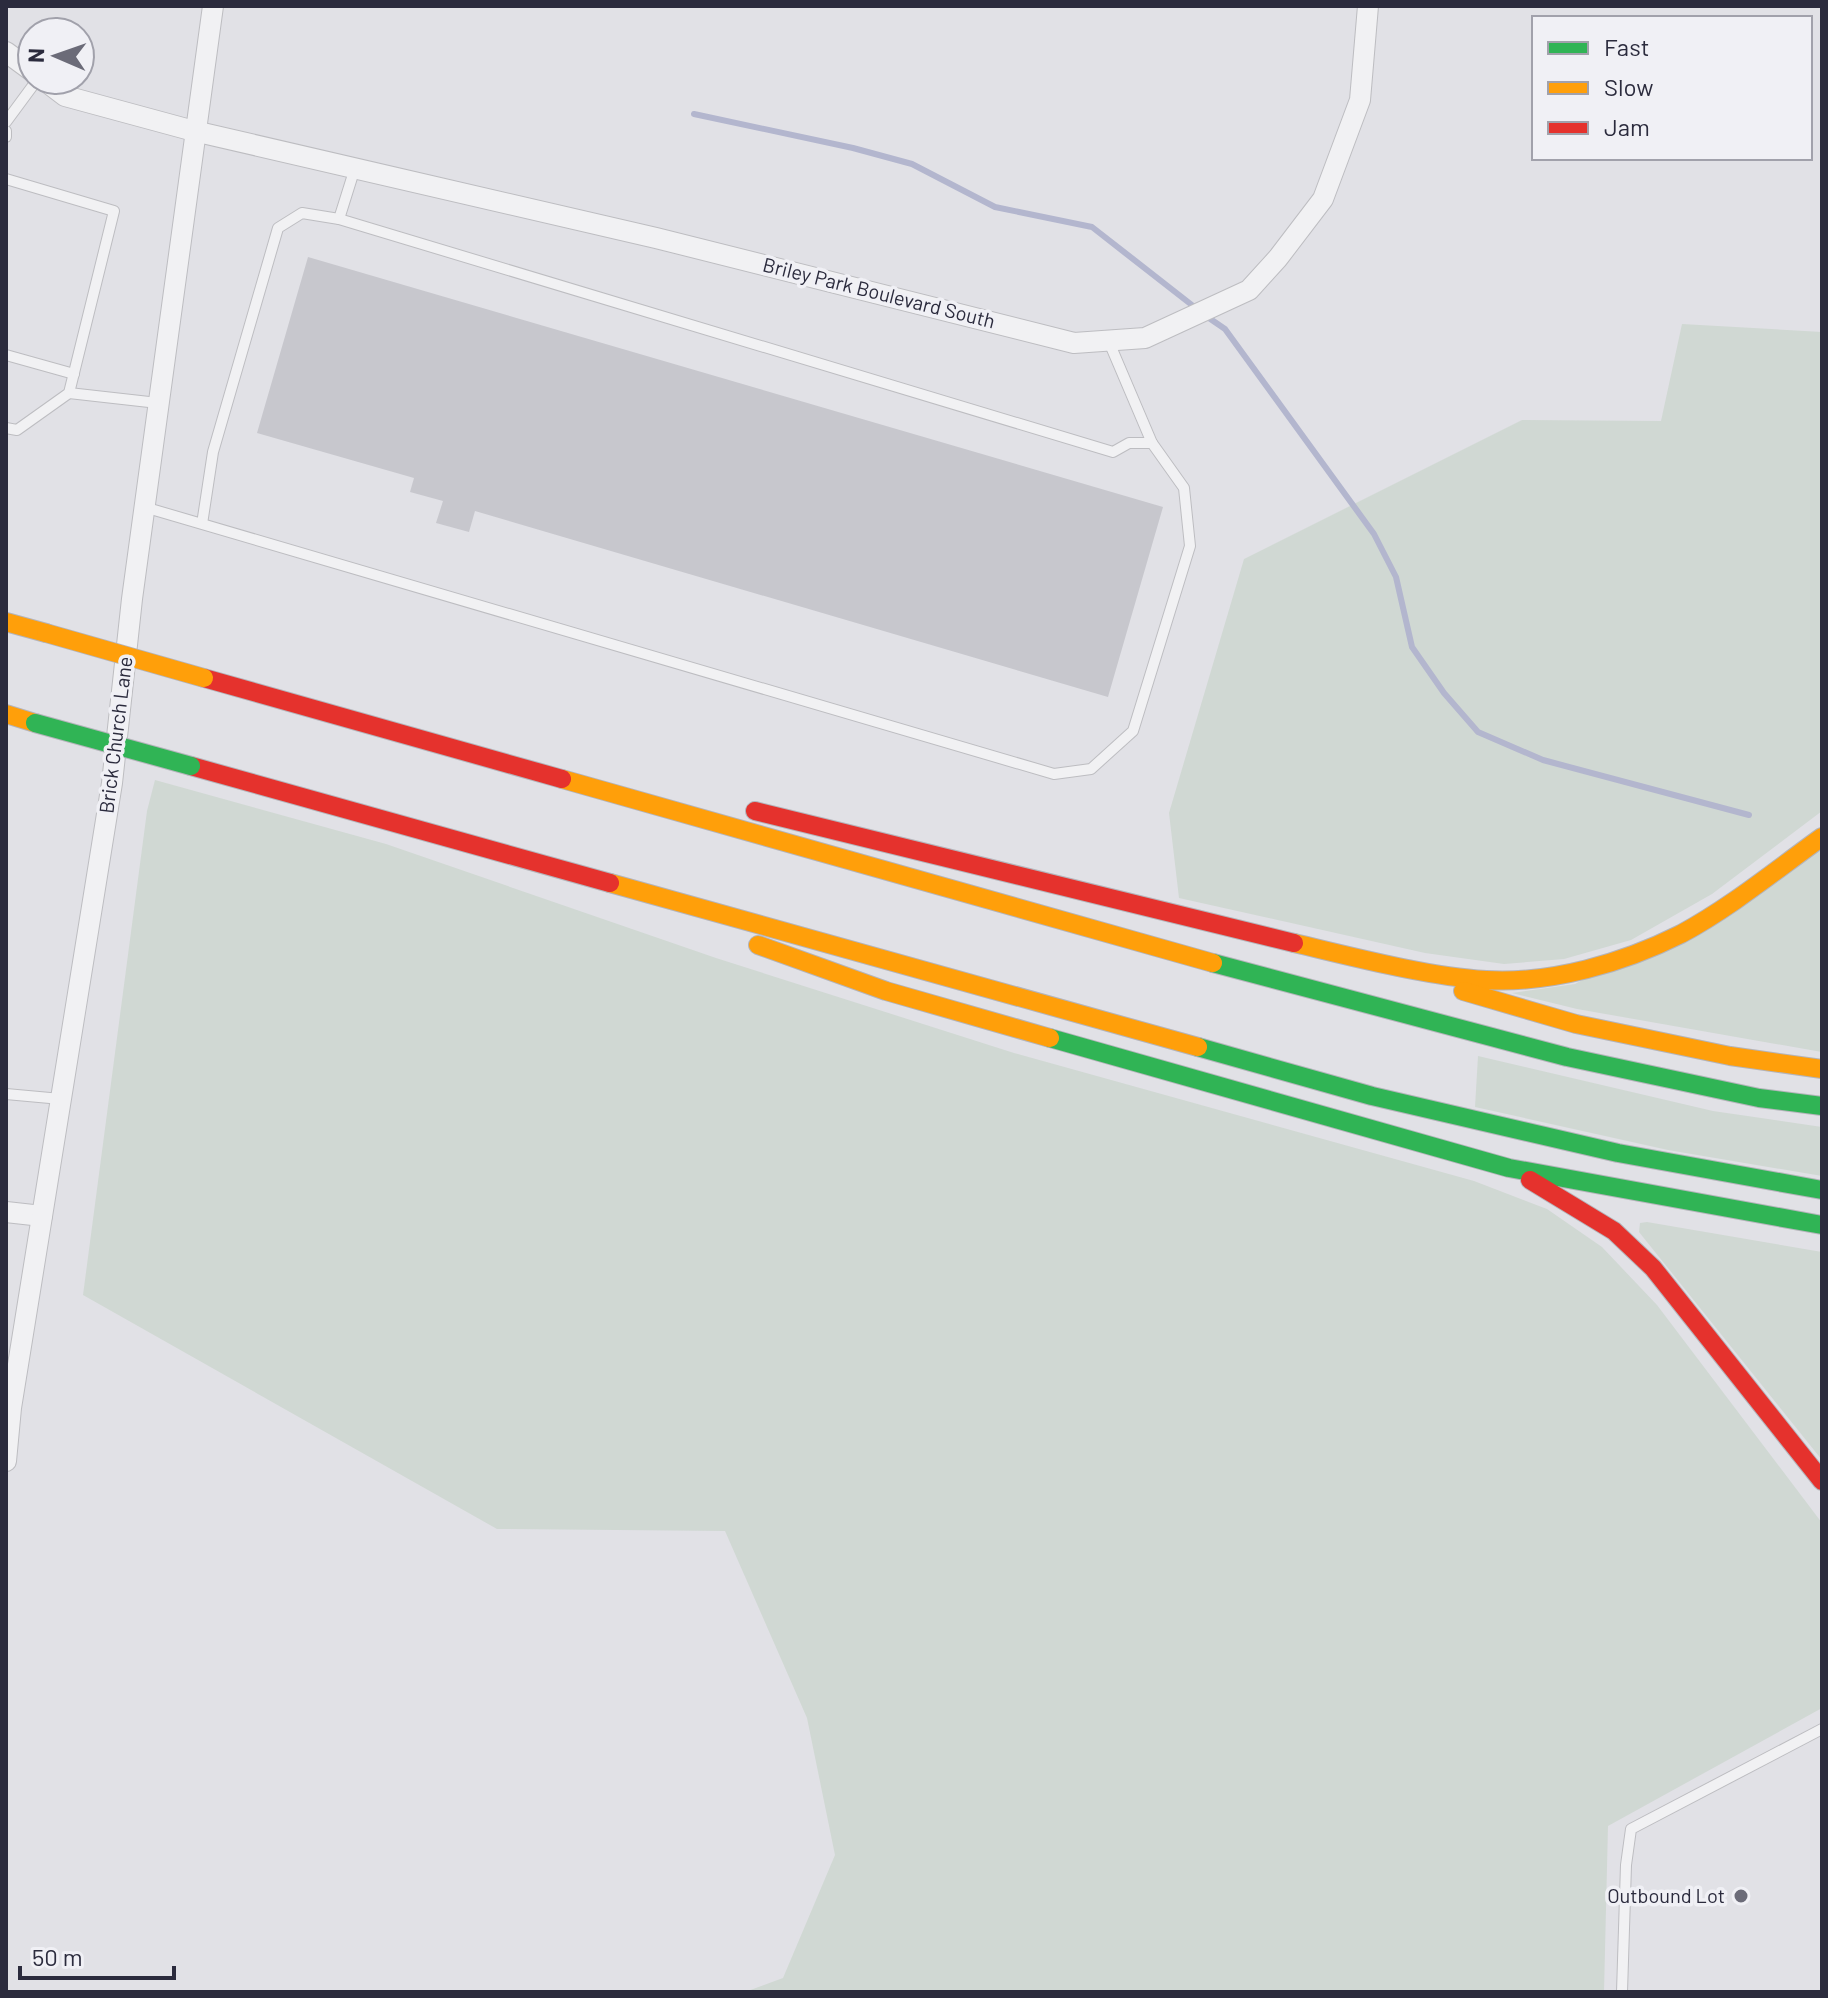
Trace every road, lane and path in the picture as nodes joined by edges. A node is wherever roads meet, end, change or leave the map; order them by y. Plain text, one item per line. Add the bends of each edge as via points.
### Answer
1 (213, 6) edge
2 (1368, 6) edge
3 (25, 96) edge
4 (65, 96) edge
5 (6, 122) edge
6 (6, 131) edge
7 (194, 131) junction
8 (6, 137) edge
9 (355, 168) junction
10 (6, 179) edge
11 (339, 219) junction
12 (1109, 342) junction
13 (6, 355) edge
14 (74, 374) junction
15 (69, 393) junction
16 (158, 403) junction
17 (6, 428) edge
18 (1152, 443) junction
19 (144, 507) junction
20 (202, 524) junction
21 (6, 622) edge
22 (6, 714) edge
23 (443, 746) junction
24 (662, 788) dead end
25 (738, 806) dead end
26 (1822, 837) edge
27 (501, 852) junction
28 (1316, 948) junction
29 (1822, 1069) edge
30 (6, 1094) edge
31 (61, 1099) junction
32 (1822, 1106) edge
33 (1509, 1168) junction
34 (1822, 1190) edge
35 (6, 1212) edge
36 (42, 1216) junction
37 (1822, 1225) edge
38 (6, 1461) edge
39 (1822, 1481) edge
40 (1822, 1729) edge
41 (1622, 1992) edge

1 - 7 street, Brick Church Lane
2 - 12 street, Briley Park Boulevard South via 1360,100 1323,199 1278,258 1249,290 1145,338
3 - 5 lane
4 - 7 street, Briley Park Boulevard South
6 - 8 lane
7 - 9 street, Briley Park Boulevard South
7 - 16 street, Brick Church Lane
9 - 11 lane
9 - 12 street, Briley Park Boulevard South via 1074,343
10 - 14 lane via 114,211
11 - 18 lane via 1113,452 1129,443
11 - 20 lane via 302,213 278,228 213,452
12 - 18 lane
13 - 14 lane
14 - 15 lane
15 - 16 lane
15 - 17 lane via 17,430
16 - 19 street, Brick Church Lane
18 - 20 lane via 1184,488 1190,546 1133,731 1091,769 1054,774
19 - 20 lane
19 - 31 street, Brick Church Lane via 112,783
21 - 23 highway, bridge
22 - 27 highway, bridge
23 - 24 highway
23 - 32 highway via 1305,989 1567,1057 1759,1098
25 - 28 highway
26 - 28 highway via 1680,934 1583,970 1488,980
27 - 33 highway via 886,991
27 - 34 highway via 1372,1096 1618,1153
28 - 29 highway via 1576,1024
30 - 31 lane
31 - 36 street, Brick Church Lane
33 - 37 highway
33 - 39 highway via 1614,1231 1653,1268
35 - 36 street
36 - 38 street, Brick Church Lane
40 - 41 lane via 1631,1829

